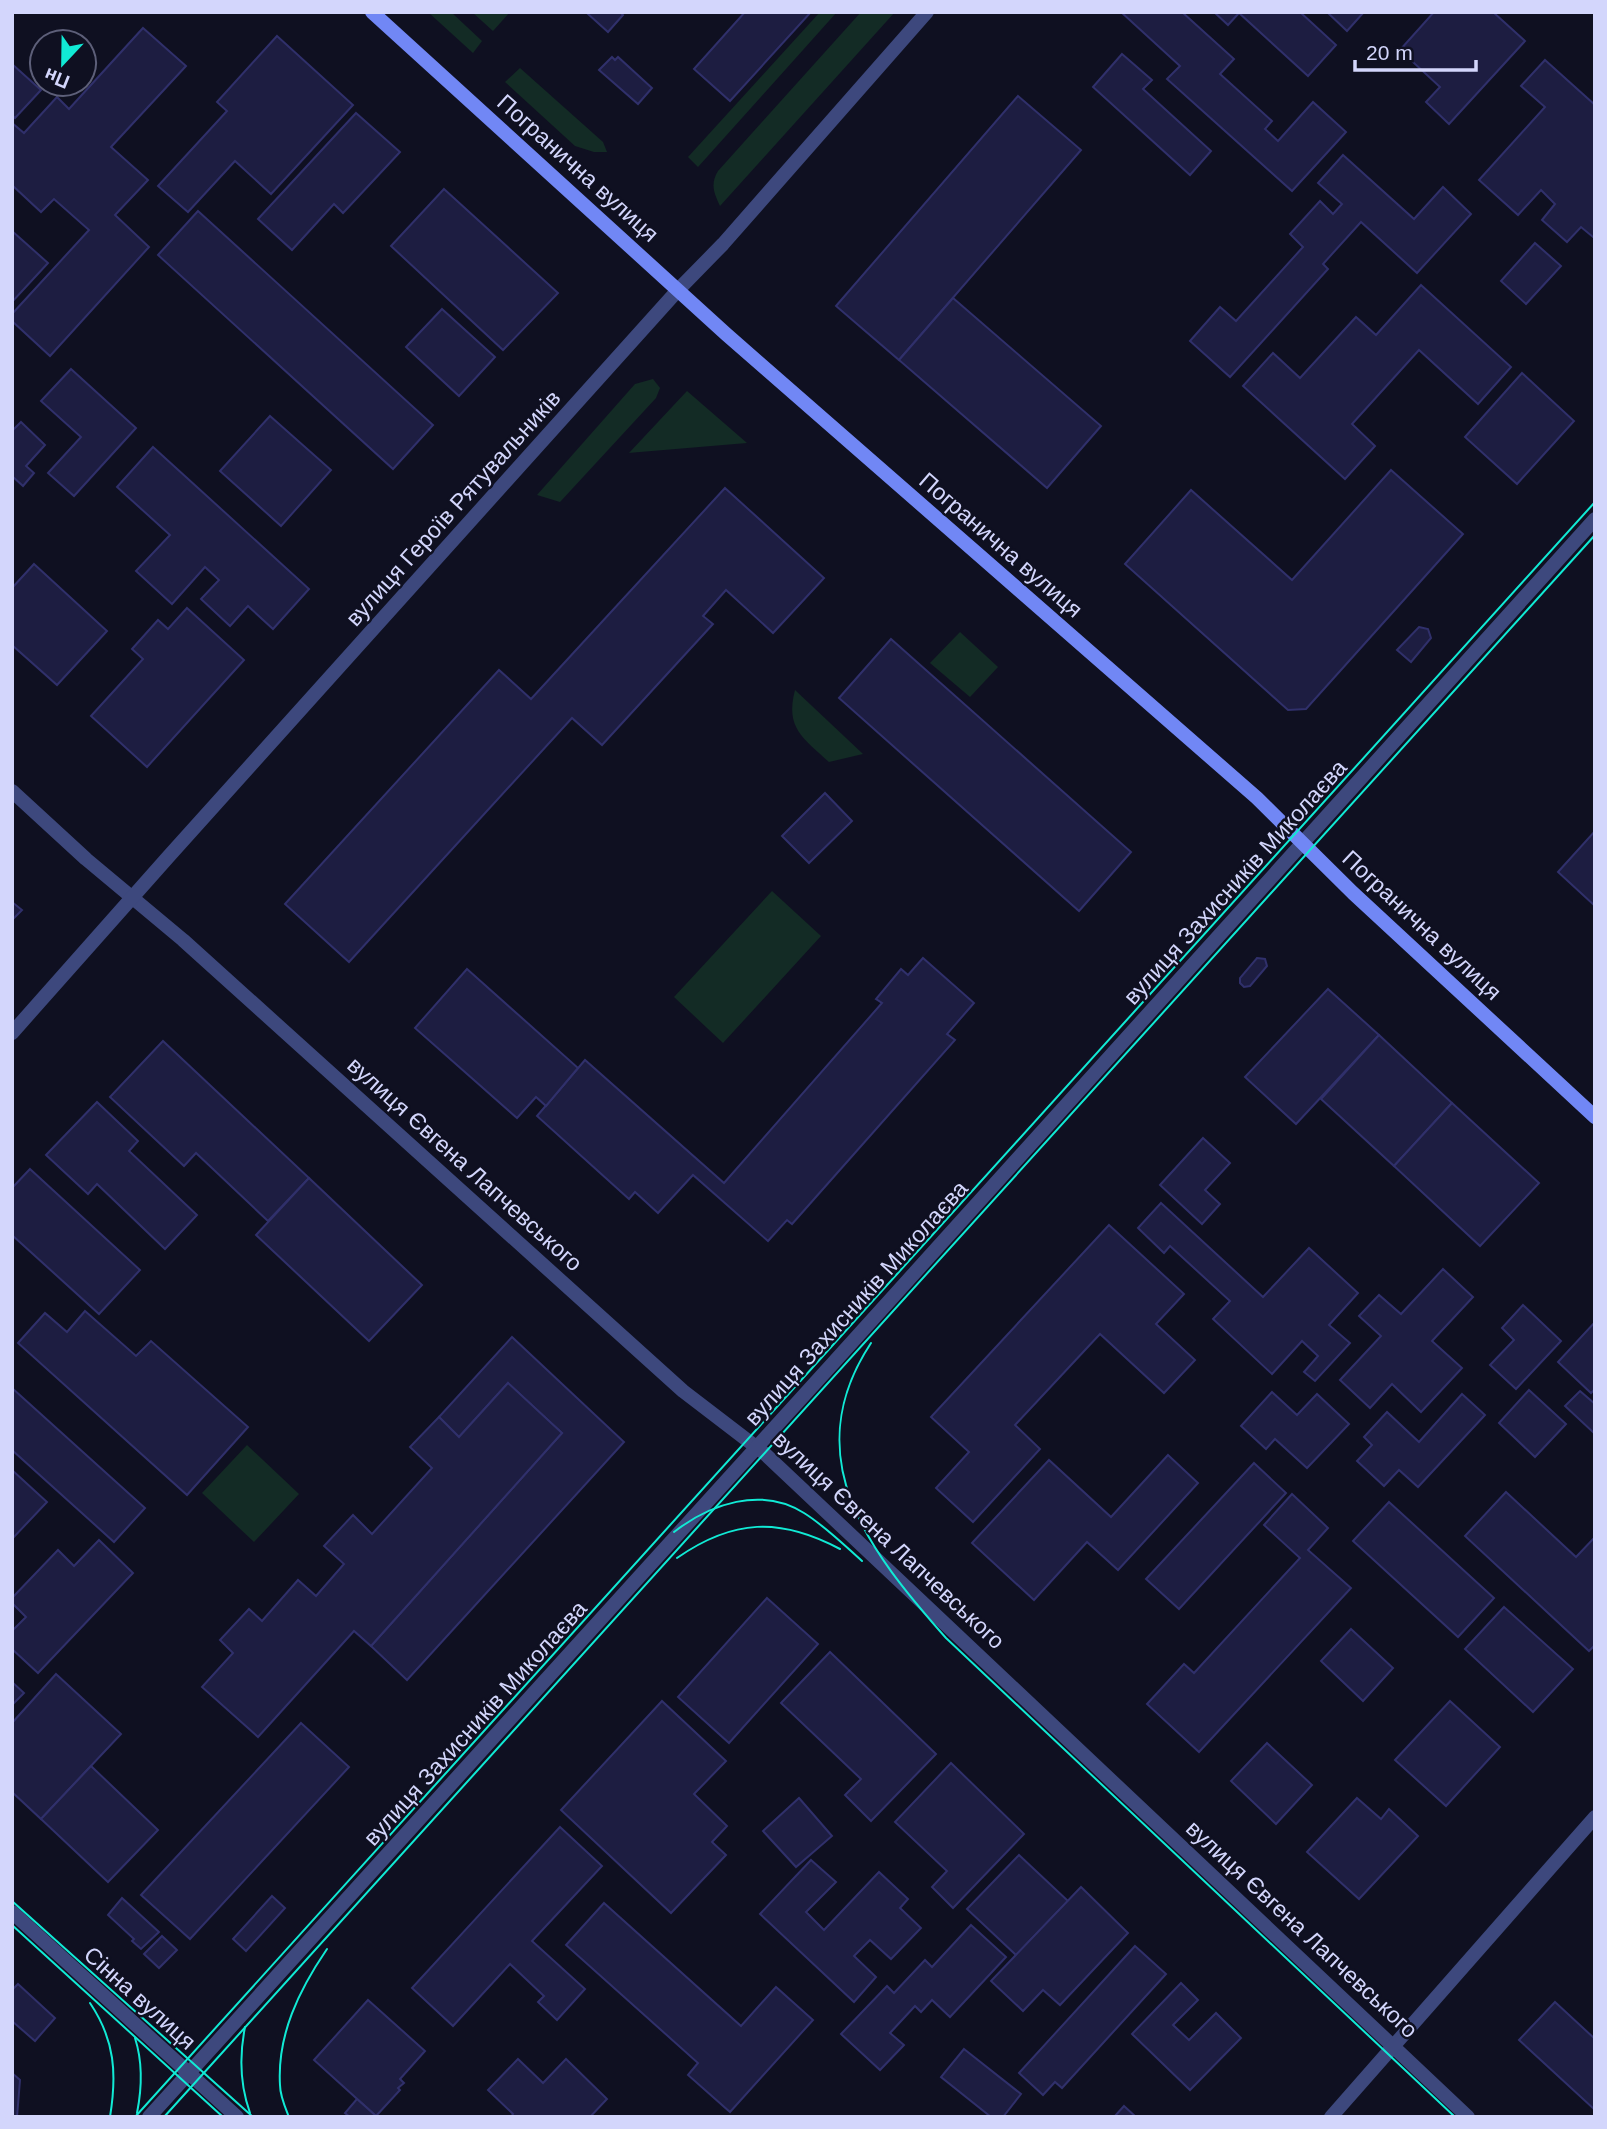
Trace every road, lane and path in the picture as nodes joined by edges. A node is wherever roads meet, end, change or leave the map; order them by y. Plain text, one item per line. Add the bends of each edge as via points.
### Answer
1 (372, 12) edge
2 (927, 12) edge
3 (678, 290) junction
4 (1595, 519) edge
5 (12, 791) edge
6 (1302, 843) junction
7 (132, 897) junction
8 (12, 1033) edge
9 (1595, 1117) edge
10 (757, 1447) junction
11 (1595, 1817) edge
12 (12, 1912) edge
13 (1393, 2046) junction
14 (188, 2073) junction
15 (149, 2117) edge
16 (237, 2117) edge
17 (1331, 2117) edge
18 (1468, 2117) edge

1 - 3 main road, Погранична вулиця
2 - 3 street, вулиця Героїв Рятувальників
3 - 6 main road, Погранична вулиця
3 - 7 street, вулиця Героїв Рятувальників
4 - 6 street, вулиця Захисників Миколаєва
5 - 7 street, вулиця Євгена Лапчевського
6 - 9 main road, Погранична вулиця
6 - 10 street, вулиця Захисників Миколаєва
7 - 8 street, вулиця Героїв Рятувальників
7 - 10 street, вулиця Євгена Лапчевського via 683,1391
10 - 13 street, вулиця Євгена Лапчевського
10 - 14 street, вулиця Захисників Миколаєва
11 - 13 street
12 - 14 street, Сінна вулиця
13 - 17 street
13 - 18 street, вулиця Євгена Лапчевського
14 - 15 street, вулиця Захисників Миколаєва
14 - 16 street, Сінна вулиця

